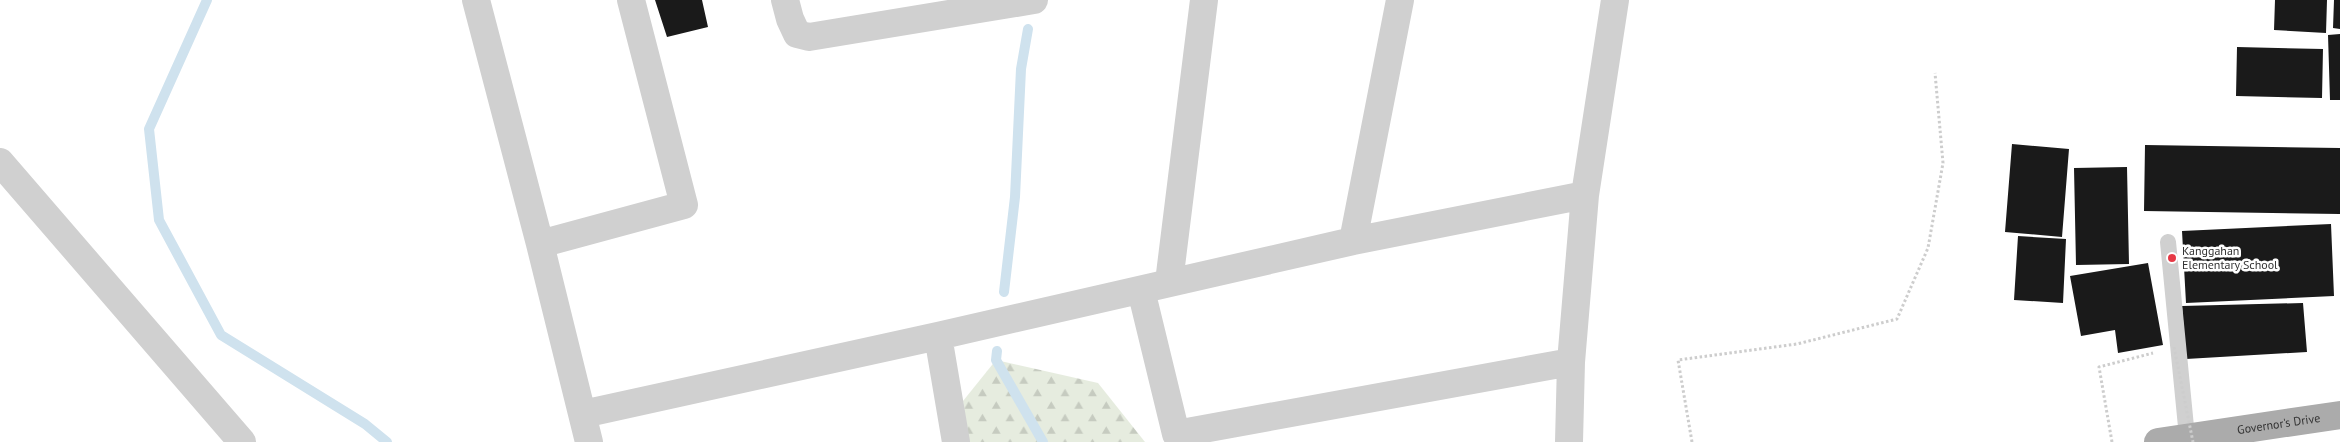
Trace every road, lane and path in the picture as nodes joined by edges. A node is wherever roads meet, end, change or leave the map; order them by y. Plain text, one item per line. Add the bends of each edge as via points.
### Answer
1 (476, 0) edge
2 (632, 0) edge
3 (785, 0) edge
4 (1034, 0) edge
5 (1204, 0) edge
6 (1400, 0) edge
7 (1616, 0) edge
8 (1935, 72) dead end
9 (0, 162) edge
10 (1585, 195) junction
11 (1353, 241) junction
12 (2168, 242) dead end
13 (540, 244) junction
14 (1169, 282) junction
15 (1141, 290) junction
16 (938, 336) junction
17 (2165, 350) dead end
18 (2155, 352) dead end
19 (1571, 362) junction
20 (583, 414) junction
21 (2340, 415) edge
22 (2190, 440) edge
23 (242, 442) edge
24 (589, 442) edge
25 (956, 442) edge
26 (1568, 442) edge
27 (1692, 442) edge
28 (2112, 442) edge
29 (2158, 442) edge

1 - 13 street
2 - 13 street via 684,205
3 - 4 street via 797,34 809,38
5 - 14 street
6 - 11 street
7 - 10 street
8 - 27 path via 1943,163 1928,248 1896,319 1798,344 1678,360
9 - 23 street
10 - 11 street
10 - 19 street
11 - 14 street
12 - 22 lane
13 - 20 street
14 - 15 street
15 - 16 street
15 - 19 street via 1176,434
16 - 20 street
16 - 25 street
17 - 22 path, bridge via 2174,347
18 - 28 path via 2099,367
19 - 26 street
20 - 24 street
21 - 22 main road, Governor's Drive
22 - 29 main road, Governor's Drive

